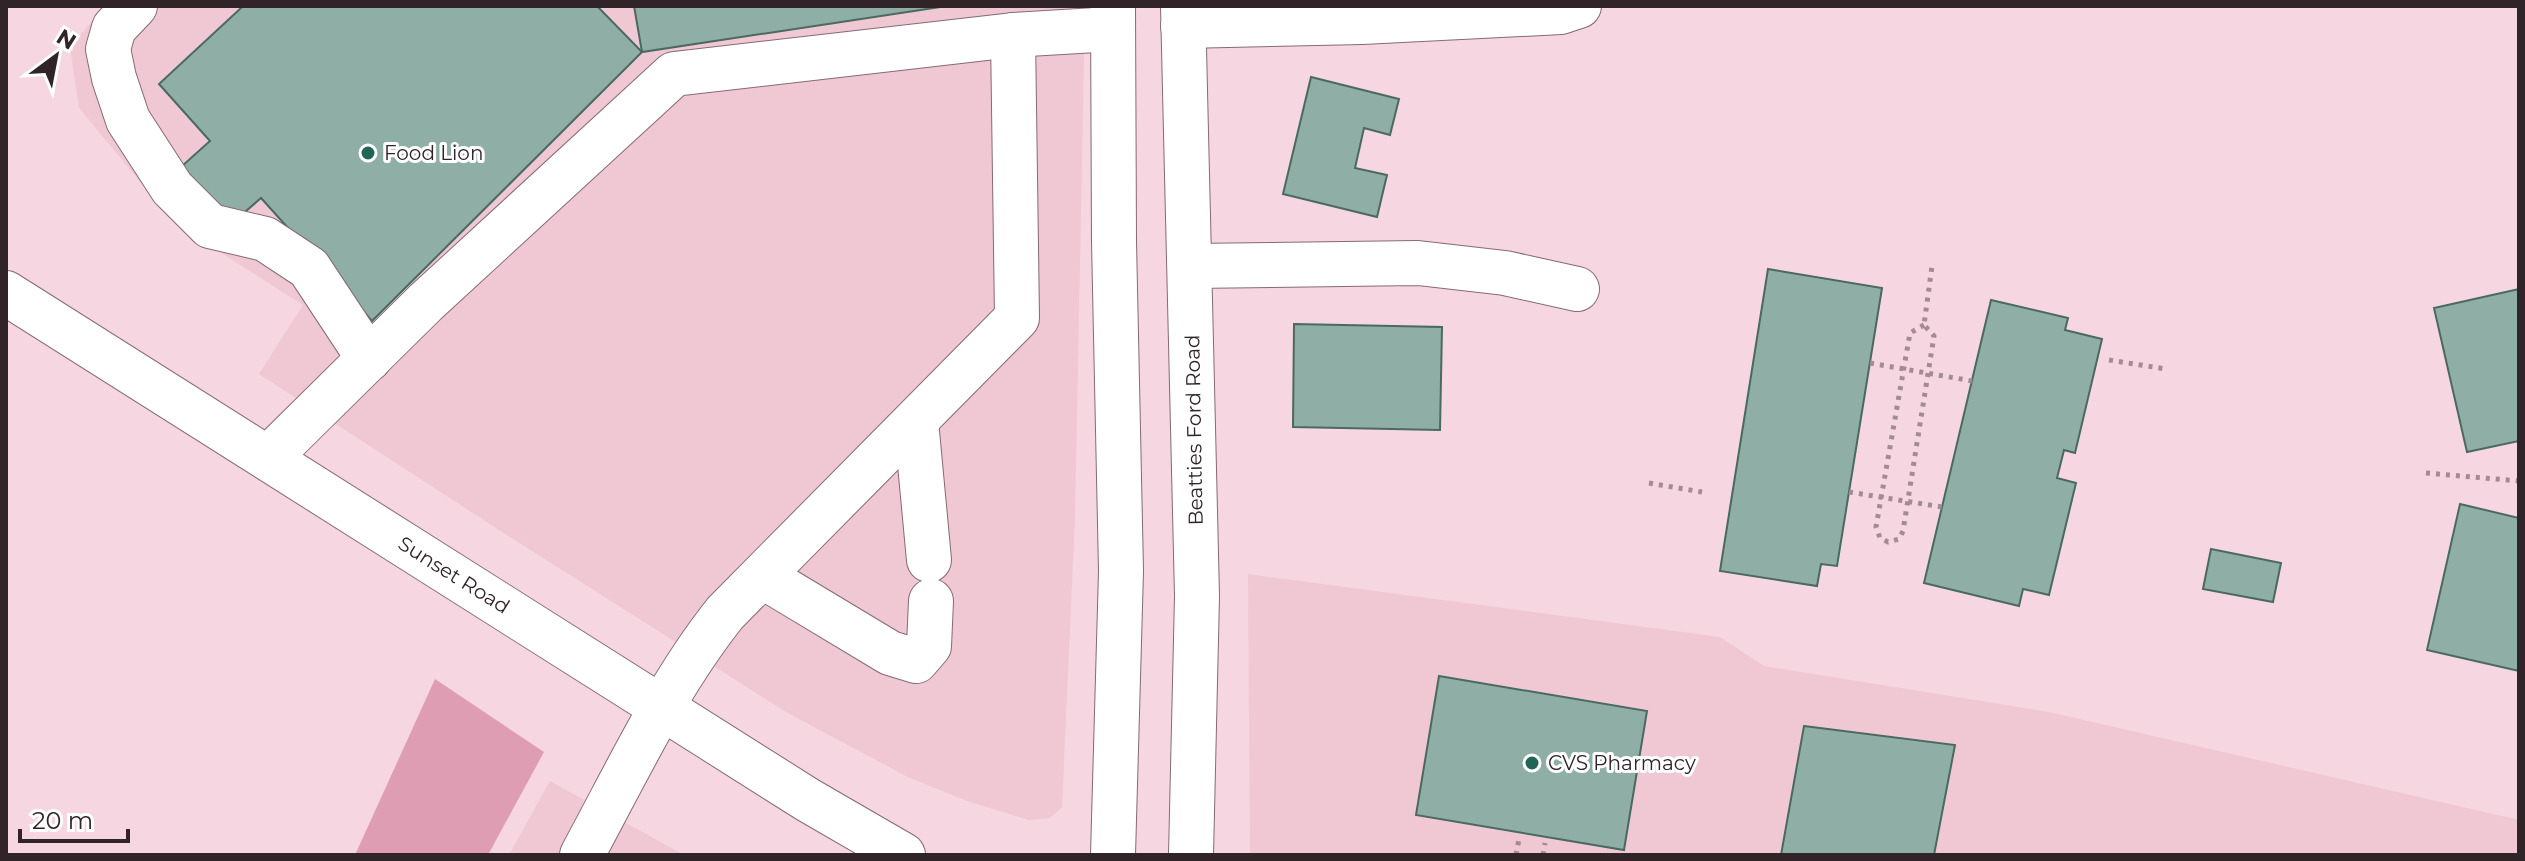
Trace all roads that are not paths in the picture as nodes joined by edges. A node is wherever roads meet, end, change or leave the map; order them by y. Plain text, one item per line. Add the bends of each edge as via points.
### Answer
1 (135, 6) edge
2 (1579, 6) edge
3 (1183, 16) edge
4 (1113, 17) edge
5 (1013, 35) junction
6 (1190, 266) junction
7 (1577, 289) dead end
8 (6, 293) edge
9 (369, 359) junction
10 (916, 421) junction
11 (269, 457) junction
12 (762, 576) junction
13 (663, 708) junction
14 (583, 855) edge
15 (903, 855) edge
16 (1113, 855) edge
17 (1191, 855) edge

1 - 9 main road via 114,28 108,49 128,120 172,188 210,226 265,239 309,268
2 - 3 main road via 1561,12 1362,22
3 - 6 main road, Beatties Ford Road
4 - 5 main road
4 - 16 main road via 1121,571
5 - 9 main road via 674,74
5 - 10 main road via 1017,318
6 - 7 main road via 1418,263 1505,273
6 - 17 main road, Beatties Ford Road via 1197,596
8 - 11 main road, Sunset Road
9 - 11 main road
10 - 12 main road
10 - 12 main road via 930,580 929,646 916,661 890,653
11 - 13 main road, Sunset Road
12 - 13 main road via 706,637
13 - 14 main road
13 - 15 main road, Sunset Road

